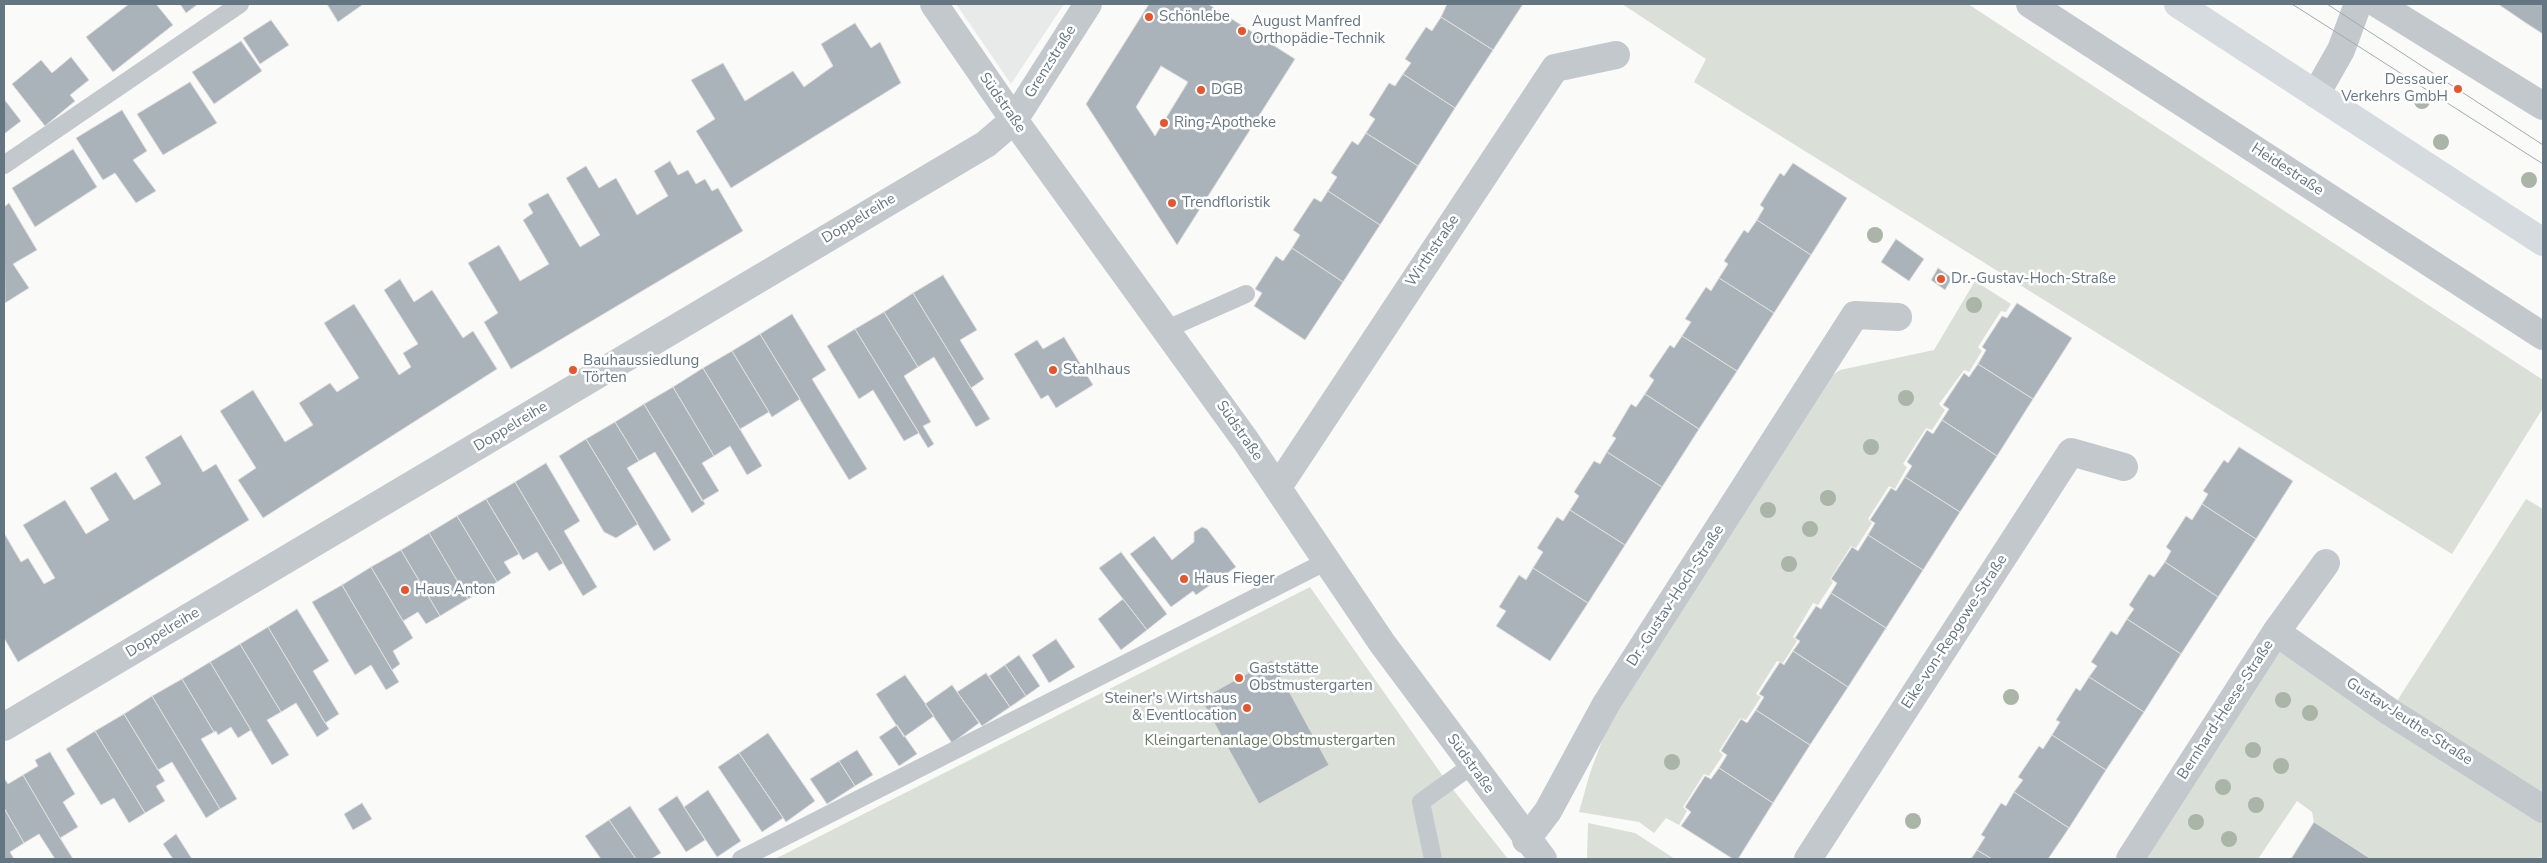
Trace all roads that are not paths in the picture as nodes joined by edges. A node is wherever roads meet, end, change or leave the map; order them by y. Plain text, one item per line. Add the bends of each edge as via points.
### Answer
1 (240, 4) edge
2 (934, 4) edge
3 (1088, 4) edge
4 (2030, 4) edge
5 (2178, 4) edge
6 (2358, 4) edge
7 (2378, 4) edge
8 (1616, 54) dead end
9 (2316, 94) junction
10 (2543, 106) edge
11 (1014, 120) junction
12 (4, 165) edge
13 (2543, 242) edge
14 (1246, 294) dead end
15 (1898, 317) dead end
16 (1167, 329) junction
17 (2543, 336) edge
18 (2124, 467) dead end
19 (1278, 487) junction
20 (1327, 561) junction
21 (2326, 563) dead end
22 (2276, 632) junction
23 (4, 727) edge
24 (1472, 766) junction
25 (2543, 810) edge
26 (1534, 849) edge
27 (742, 859) edge
28 (1433, 859) edge
29 (1808, 859) edge
30 (2130, 859) edge

1 - 12 lane
2 - 11 street, Südstraße
3 - 11 street, Grenzstraße
4 - 17 street, Heidestraße
5 - 9 street
6 - 9 street via 2341,50
7 - 10 street
8 - 19 street, Wirthstraße via 1555,68
9 - 13 street
11 - 16 street, Südstraße
11 - 23 street, Doppelreihe via 986,144
14 - 16 lane
15 - 26 street, Dr.-Gustav-Hoch-Straße via 1855,315 1606,704 1548,811
16 - 19 street, Südstraße
18 - 29 street, Eike-von-Repgowe-Straße via 2071,452
19 - 20 street, Südstraße
20 - 24 street, Südstraße via 1382,644
20 - 27 lane
21 - 22 street, Bernhard-Heese-Straße
22 - 25 street, Gustav-Jeuthe-Straße via 2390,712
22 - 30 street, Bernhard-Heese-Straße
24 - 26 street, Südstraße
24 - 28 lane via 1422,802

